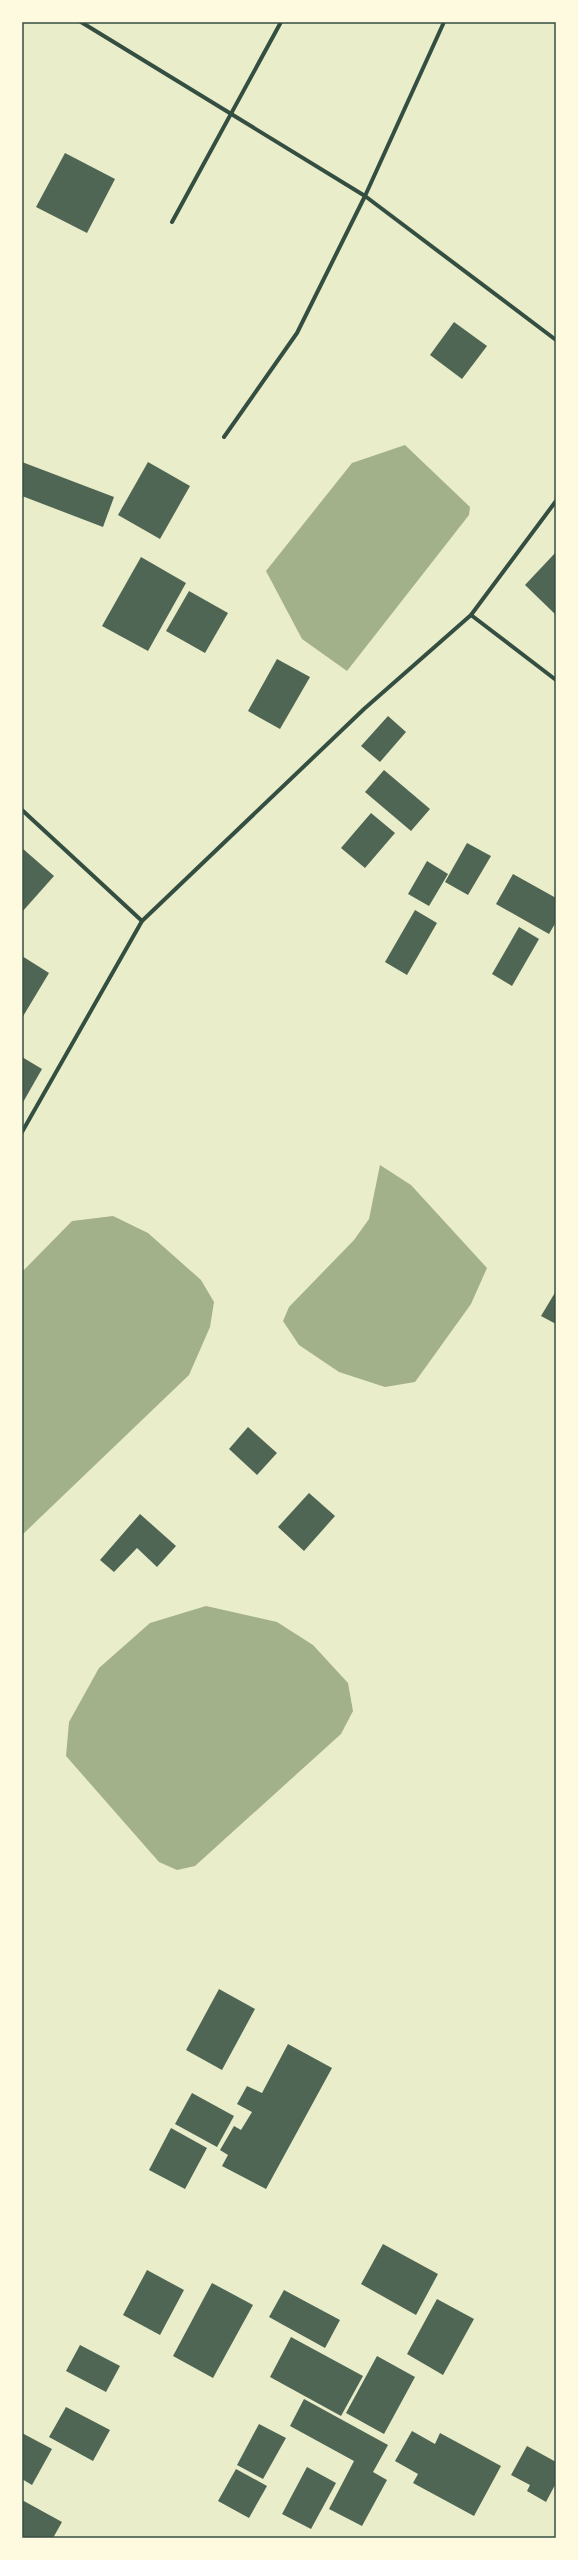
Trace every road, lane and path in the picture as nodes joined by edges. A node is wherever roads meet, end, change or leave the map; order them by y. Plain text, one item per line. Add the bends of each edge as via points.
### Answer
1 (80, 22) edge
2 (281, 22) edge
3 (444, 22) edge
4 (232, 113) junction
5 (365, 196) junction
6 (172, 222) dead end
7 (556, 340) edge
8 (224, 437) dead end
9 (556, 501) edge
10 (471, 614) junction
11 (556, 680) edge
12 (22, 810) edge
13 (142, 921) junction
14 (22, 1132) edge

1 - 4 street
2 - 4 street
3 - 5 street
4 - 5 street
4 - 6 street
5 - 7 street
5 - 8 street via 297,333
9 - 10 street
10 - 11 street
10 - 13 street via 364,709
12 - 13 street
13 - 14 street

